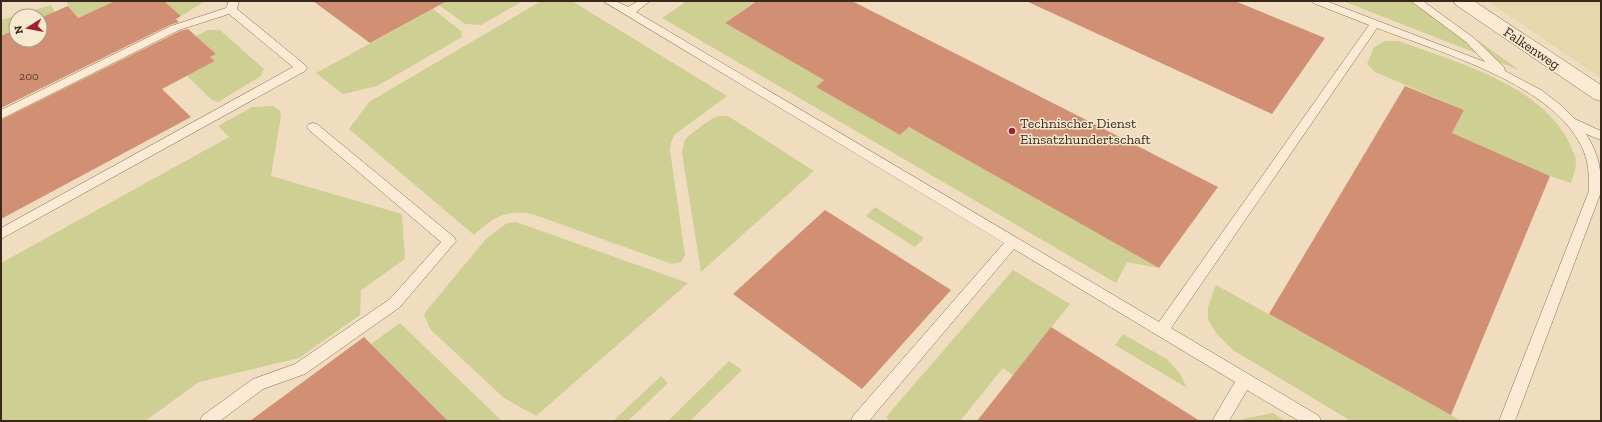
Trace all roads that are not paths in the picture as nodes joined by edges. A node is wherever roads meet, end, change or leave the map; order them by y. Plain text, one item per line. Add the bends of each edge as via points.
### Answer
1 (608, 1) edge
2 (645, 1) edge
3 (1317, 1) edge
4 (1416, 1) edge
5 (1462, 1) edge
6 (233, 5) edge
7 (628, 12) junction
8 (1375, 24) junction
9 (1505, 75) junction
10 (1601, 94) edge
11 (1, 115) edge
12 (1570, 121) junction
13 (314, 127) dead end
14 (1601, 136) edge
15 (1, 234) edge
16 (1013, 241) junction
17 (1161, 331) junction
18 (1244, 380) junction
19 (208, 421) edge
20 (859, 421) edge
21 (1220, 421) edge
22 (1312, 421) edge
23 (1507, 421) edge

1 - 7 lane
2 - 7 lane
3 - 8 lane
4 - 9 lane via 1470,40
5 - 10 street, Falkenweg
6 - 11 lane via 175,28
6 - 15 lane via 301,68
7 - 16 lane
8 - 9 lane
8 - 17 lane
9 - 12 lane via 1538,94
12 - 14 lane
12 - 23 lane via 1590,150 1595,170 1595,191
13 - 19 lane via 449,241 395,303 300,369 258,384
16 - 17 lane
16 - 20 lane
17 - 18 lane
18 - 21 lane
18 - 22 lane

